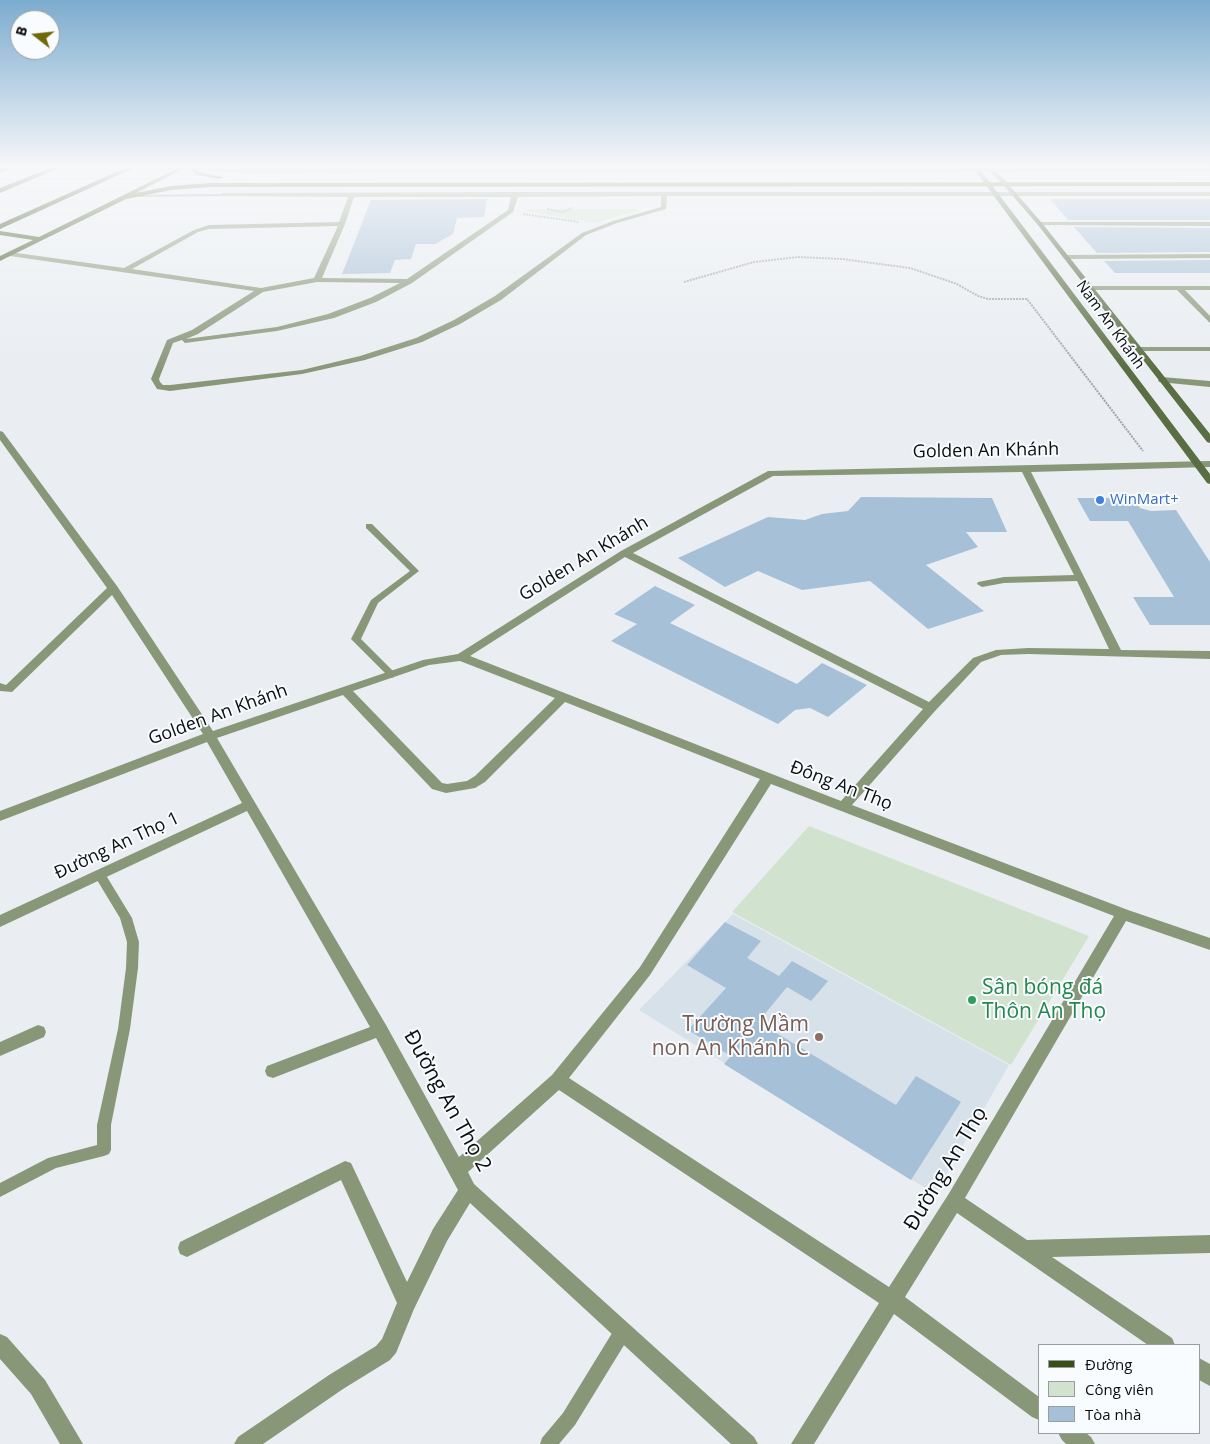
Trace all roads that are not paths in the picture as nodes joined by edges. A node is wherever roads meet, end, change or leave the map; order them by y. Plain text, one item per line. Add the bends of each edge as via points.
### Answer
1 (16, 235) edge
2 (48, 235) edge
3 (189, 235) edge
4 (337, 235) edge
5 (476, 235) edge
6 (585, 235) edge
7 (1037, 235) edge
8 (1042, 235) edge
9 (41, 239) junction
10 (1043, 242) junction
11 (10, 254) junction
12 (1066, 256) junction
13 (1210, 256) edge
14 (0, 259) edge
15 (126, 270) junction
16 (317, 280) junction
17 (409, 281) junction
18 (1090, 288) junction
19 (1179, 288) junction
20 (1210, 288) edge
21 (261, 290) junction
22 (1209, 319) edge
23 (170, 342) junction
24 (1139, 349) junction
25 (1210, 349) edge
26 (1162, 380) junction
27 (1210, 384) edge
28 (0, 434) edge
29 (1210, 440) edge
30 (1197, 464) junction
31 (1210, 464) edge
32 (1025, 469) junction
33 (1210, 481) edge
34 (370, 526) dead end
35 (626, 553) junction
36 (1080, 578) junction
37 (982, 584) dead end
38 (113, 588) junction
39 (1117, 653) junction
40 (1210, 655) edge
41 (461, 657) junction
42 (392, 674) junction
43 (0, 687) edge
44 (345, 690) junction
45 (563, 697) junction
46 (930, 708) junction
47 (210, 736) junction
48 (768, 778) junction
49 (251, 804) junction
50 (843, 807) junction
51 (0, 816) edge
52 (100, 875) junction
53 (1123, 914) junction
54 (0, 921) edge
55 (1210, 944) edge
56 (380, 1030) junction
57 (38, 1032) dead end
58 (0, 1049) edge
59 (273, 1071) dead end
60 (558, 1080) junction
61 (457, 1170) junction
62 (0, 1190) edge
63 (468, 1190) junction
64 (954, 1201) junction
65 (1210, 1244) edge
66 (187, 1248) dead end
67 (1025, 1249) junction
68 (892, 1300) junction
69 (407, 1303) junction
70 (623, 1331) junction
71 (0, 1344) edge
72 (1164, 1344) edge
73 (1038, 1409) edge
74 (1070, 1434) edge
75 (72, 1444) edge
76 (245, 1444) edge
77 (548, 1444) edge
78 (747, 1444) edge
79 (802, 1444) edge
80 (1084, 1444) edge

1 - 9 main road
2 - 9 main road
3 - 15 street
4 - 16 street
5 - 17 street
6 - 23 street via 498,298 457,322 419,340 362,358 275,377 160,387 155,379
7 - 10 street, Nam An Khánh
8 - 10 street, Nam An Khánh
9 - 11 main road
10 - 12 street, Nam An Khánh
10 - 30 street, Nam An Khánh
11 - 14 main road
11 - 15 street
12 - 13 street
12 - 18 street, Nam An Khánh
15 - 21 street
16 - 17 street
16 - 21 street
17 - 23 street via 366,303 317,320 261,332
18 - 19 street
18 - 24 street, Nam An Khánh
19 - 20 street
19 - 22 street
21 - 23 street via 195,332
24 - 25 street
24 - 26 street, Nam An Khánh
26 - 27 street
26 - 29 street, Nam An Khánh
28 - 38 street, Đường An Thọ 2
30 - 31 street, Golden An Khánh
30 - 32 street, Golden An Khánh
30 - 33 street, Nam An Khánh
32 - 35 street, Golden An Khánh via 771,473
32 - 36 street
34 - 42 lane via 415,571 374,602 356,639
35 - 41 street, Golden An Khánh
35 - 46 street
36 - 37 street via 1004,580
36 - 39 street
38 - 43 street via 8,689
38 - 47 street, Đường An Thọ 2
39 - 40 street
39 - 46 street via 1000,652 977,660
41 - 42 street, Golden An Khánh via 427,662
41 - 45 street, Đông An Thọ
42 - 44 street, Golden An Khánh
44 - 45 street via 437,786 446,789 470,785 480,779
44 - 47 street, Golden An Khánh
45 - 48 street, Đông An Thọ
46 - 50 street
47 - 49 street, Đường An Thọ 2
47 - 51 street, Golden An Khánh
48 - 50 street, Đông An Thọ
48 - 60 street via 645,971
49 - 52 street, Đường An Thọ 1
49 - 56 street, Đường An Thọ 2
50 - 53 street, Đông An Thọ
52 - 54 street, Đường An Thọ 1
52 - 62 lane via 126,918 133,942 124,1028 104,1125 104,1150 54,1162
53 - 55 street, Đông An Thọ
53 - 64 street, Đường An Thọ
56 - 59 street
56 - 61 street, Đường An Thọ 2
57 - 58 street
60 - 61 street
60 - 68 street
61 - 63 street, Đường An Thọ 2
63 - 69 street via 440,1235
63 - 70 street, Đường An Thọ 2
64 - 67 street
64 - 68 street, Đường An Thọ
65 - 67 street
66 - 69 street via 345,1169
67 - 72 street
68 - 73 street
68 - 79 street, Đường An Thọ
69 - 76 street via 384,1353
70 - 77 lane via 568,1419
70 - 78 street, Đường An Thọ 2
71 - 75 street via 38,1387
74 - 80 street

